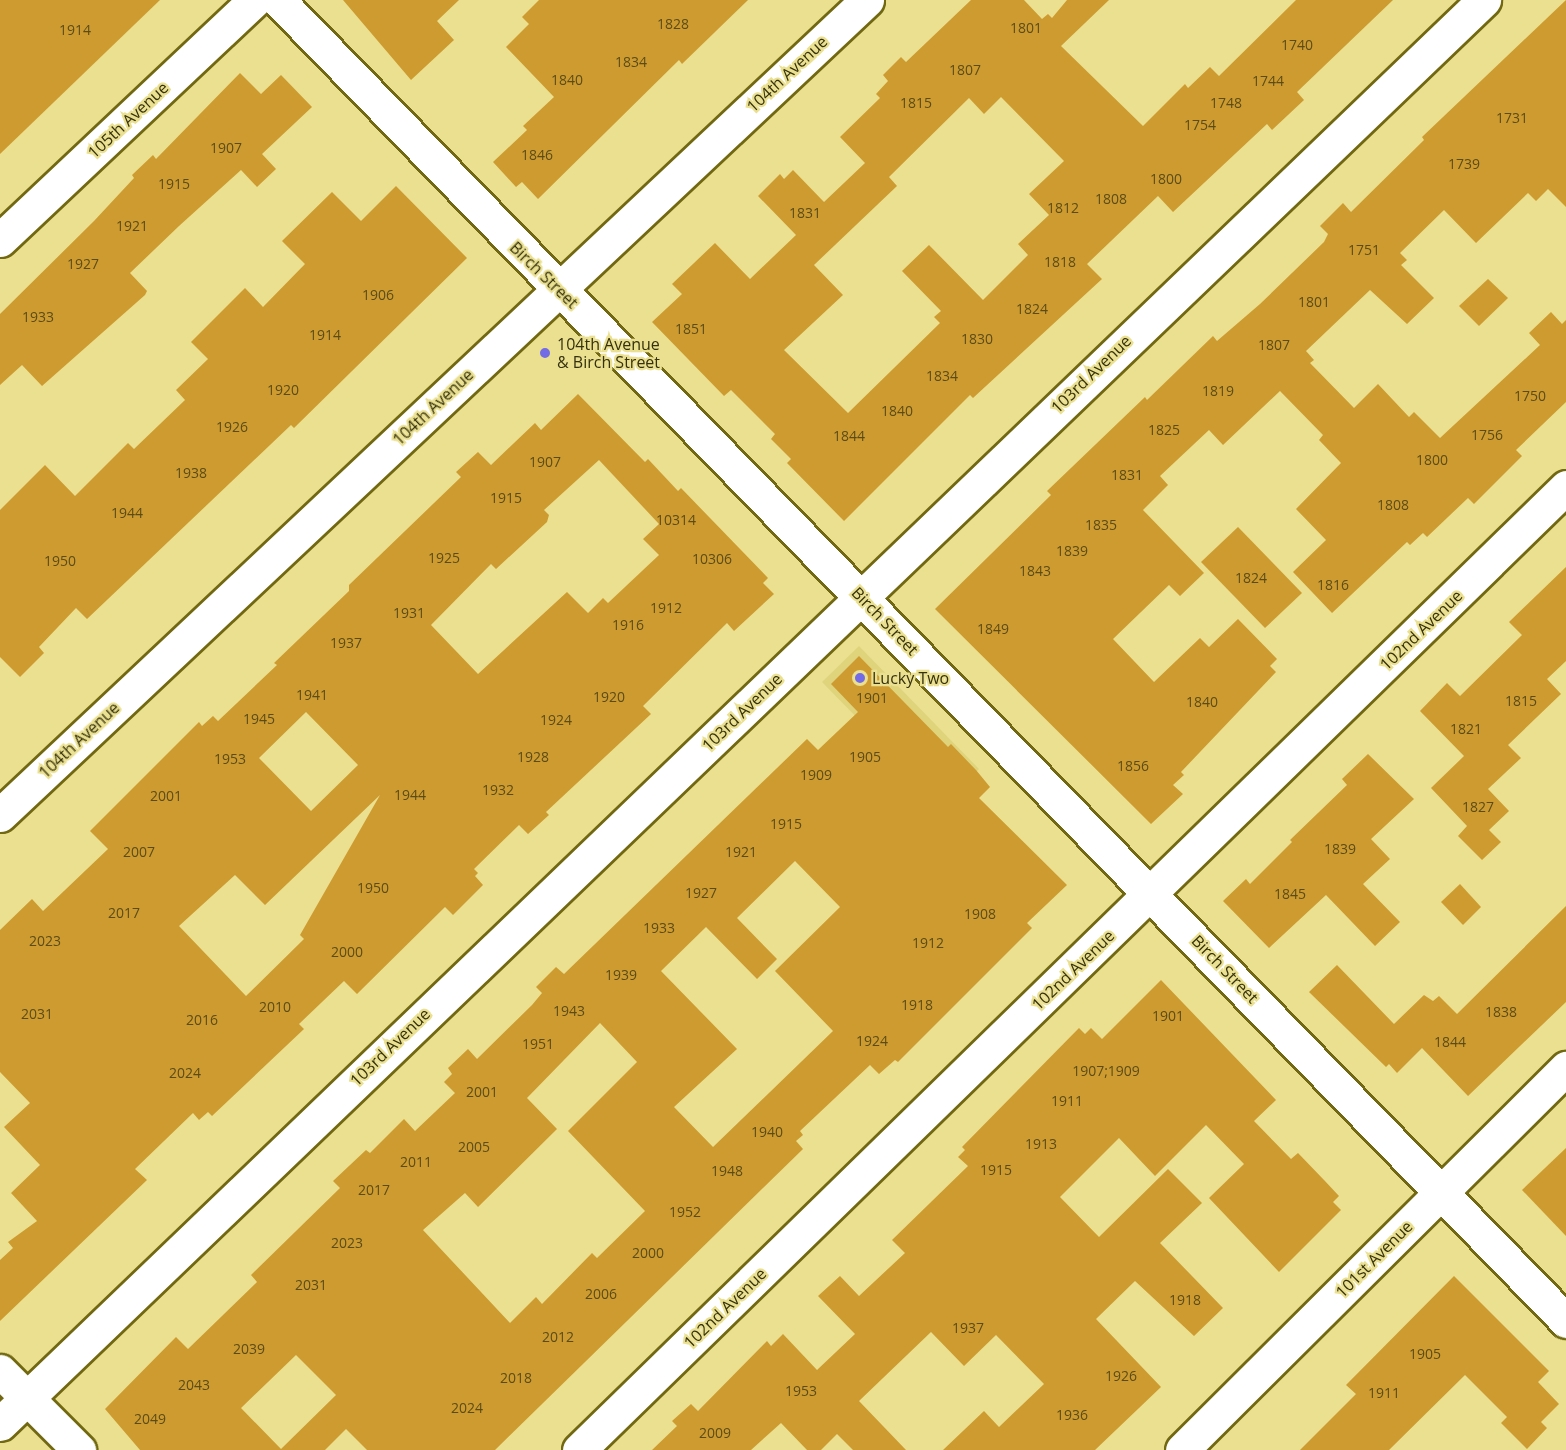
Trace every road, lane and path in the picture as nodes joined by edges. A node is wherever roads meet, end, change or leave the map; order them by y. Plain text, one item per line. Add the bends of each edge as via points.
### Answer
1 (255, 0) edge
2 (278, 0) edge
3 (867, 0) edge
4 (1484, 0) edge
5 (0, 240) edge
6 (558, 289) junction
7 (1566, 488) edge
8 (861, 596) junction
9 (0, 815) edge
10 (1151, 894) junction
11 (1566, 1068) edge
12 (1442, 1191) junction
13 (1566, 1321) edge
14 (0, 1371) edge
15 (26, 1396) junction
16 (0, 1424) edge
17 (79, 1450) edge
18 (579, 1450) edge
19 (1182, 1450) edge

1 - 5 street, 105th Avenue
2 - 6 street, Birch Street
3 - 6 street, 104th Avenue
4 - 8 street, 103rd Avenue
6 - 8 street, Birch Street
6 - 9 street, 104th Avenue
7 - 10 street, 102nd Avenue
8 - 10 street, Birch Street
8 - 15 street, 103rd Avenue
10 - 12 street, Birch Street
10 - 18 street, 102nd Avenue
11 - 12 street, 101st Avenue
12 - 13 street, Birch Street
12 - 19 street, 101st Avenue
14 - 15 street
15 - 16 street, 103rd Avenue
15 - 17 street

